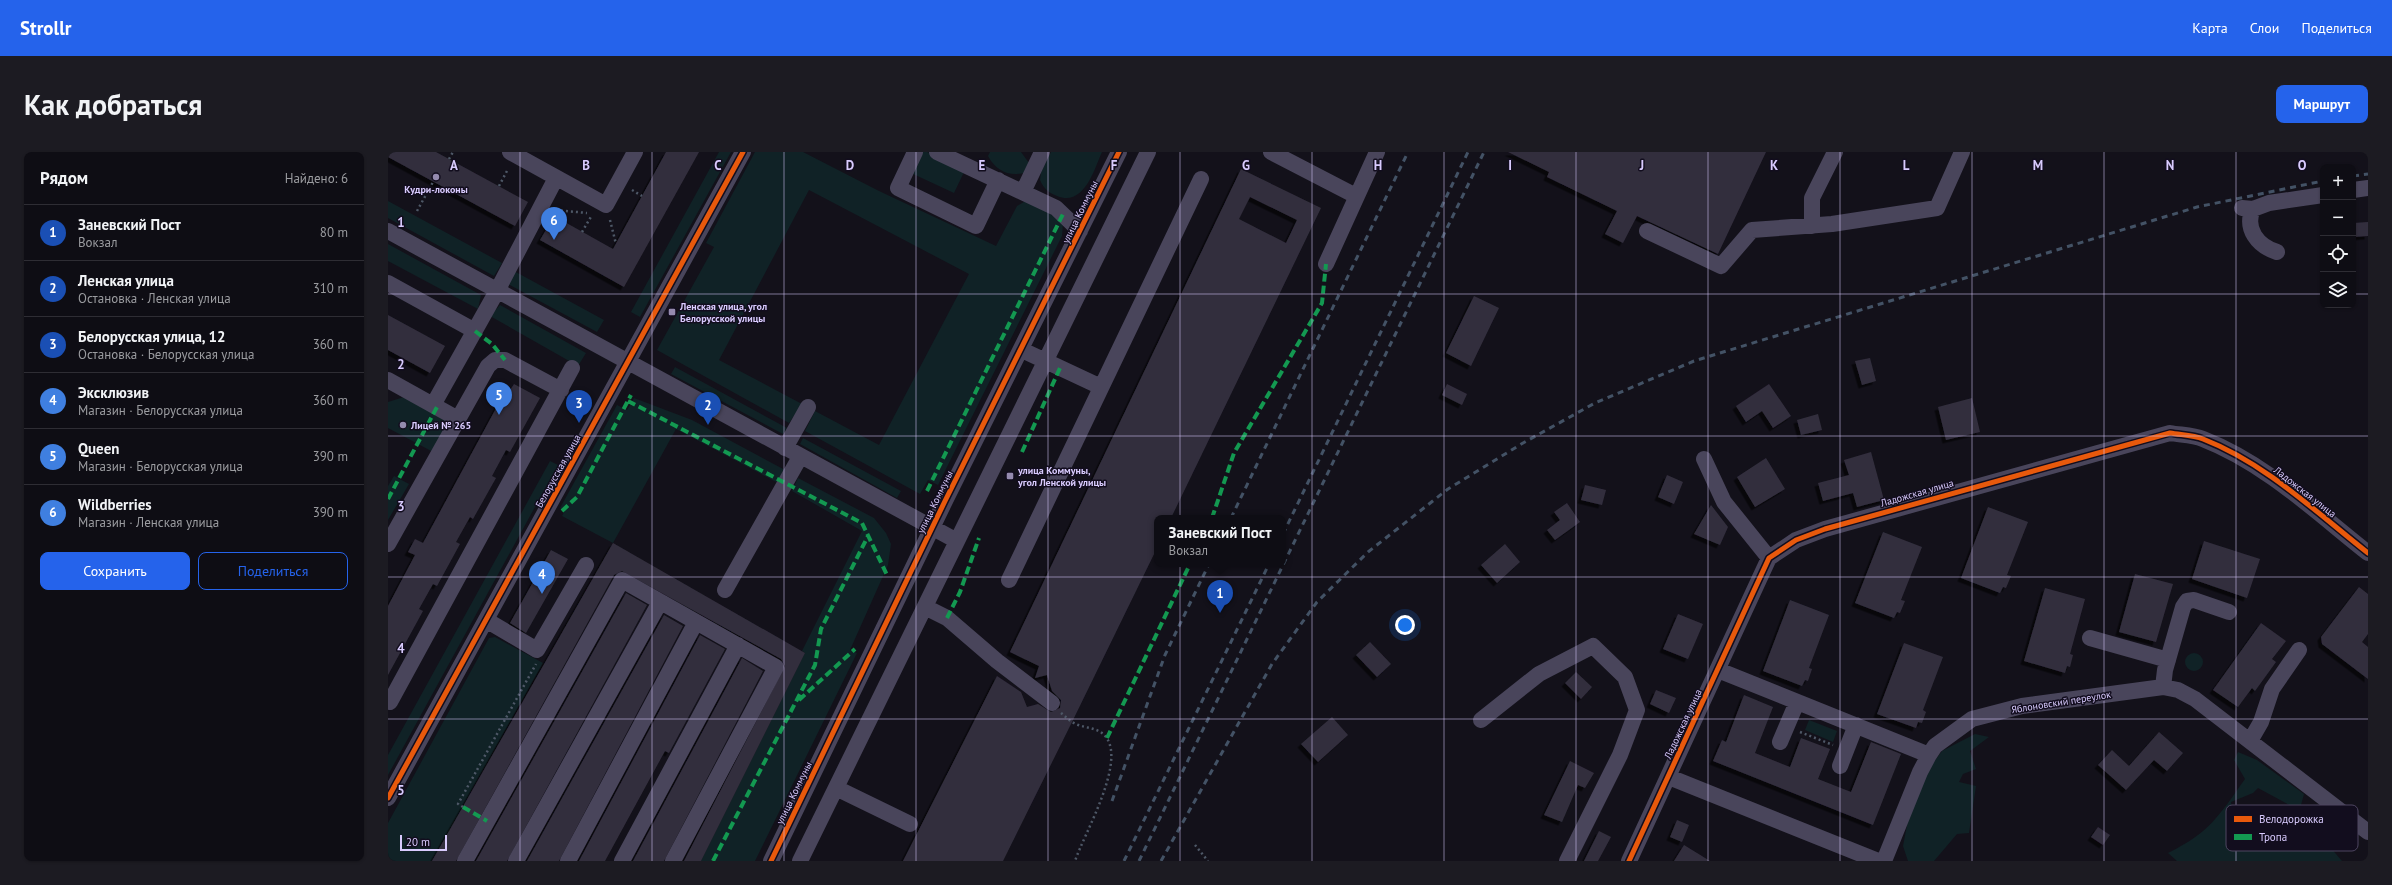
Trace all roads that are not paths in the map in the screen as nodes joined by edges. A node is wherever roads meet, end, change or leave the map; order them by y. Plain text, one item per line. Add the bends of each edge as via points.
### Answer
1 (635, 152) edge
2 (743, 152) edge
3 (915, 152) edge
4 (937, 152) edge
5 (1042, 152) edge
6 (1119, 152) edge
7 (1148, 152) edge
8 (1271, 152) edge
9 (1377, 152) edge
10 (1835, 152) edge
11 (1962, 152) edge
12 (513, 154) edge
13 (969, 159) edge
14 (556, 178) junction
15 (1201, 179) dead end
16 (998, 180) junction
17 (2368, 188) edge
18 (2356, 190) edge
19 (1023, 192) junction
20 (2320, 195) edge
21 (1356, 196) junction
22 (1812, 226) junction
23 (388, 231) edge
24 (1080, 231) junction
25 (1647, 231) dead end
26 (2277, 252) dead end
27 (1326, 264) dead end
28 (388, 283) edge
29 (497, 291) junction
30 (475, 331) junction
31 (1022, 350) junction
32 (1045, 361) junction
33 (628, 362) junction
34 (572, 368) dead end
35 (388, 380) edge
36 (1101, 387) junction
37 (561, 390) junction
38 (433, 405) junction
39 (808, 407) dead end
40 (458, 419) junction
41 (785, 448) junction
42 (800, 457) junction
43 (1704, 459) dead end
44 (932, 528) junction
45 (957, 541) junction
46 (388, 544) edge
47 (2368, 553) edge
48 (1770, 558) junction
49 (586, 565) dead end
50 (1009, 580) dead end
51 (725, 590) dead end
52 (660, 602) junction
53 (925, 607) junction
54 (2229, 612) dead end
55 (486, 620) junction
56 (696, 622) junction
57 (2090, 638) dead end
58 (738, 645) junction
59 (2299, 650) dead end
60 (2168, 660) junction
61 (1718, 670) junction
62 (2170, 688) junction
63 (388, 701) edge
64 (1797, 702) junction
65 (1052, 703) road end
66 (1481, 720) dead end
67 (1856, 726) junction
68 (2250, 741) junction
69 (1780, 742) dead end
70 (1929, 755) junction
71 (1840, 766) dead end
72 (1669, 777) junction
73 (836, 788) junction
74 (388, 798) edge
75 (2333, 805) edge
76 (910, 824) dead end
77 (2358, 824) edge
78 (2368, 832) edge
79 (465, 861) edge
80 (516, 861) edge
81 (568, 861) edge
82 (622, 861) edge
83 (673, 861) edge
84 (771, 861) edge
85 (800, 861) edge
86 (1567, 861) edge
87 (1629, 861) edge
88 (1878, 861) edge
89 (1884, 861) edge

1 - 14 street via 606,204
2 - 33 street, Белорусская улица
3 - 16 street via 898,188 976,226
4 - 13 street
5 - 19 street
6 - 24 street, улица Коммуны
7 - 32 street
8 - 21 street
9 - 21 street
10 - 22 street via 1812,198
11 - 22 street via 1937,208
12 - 14 street
13 - 16 street
14 - 29 street
15 - 36 street
16 - 19 street
17 - 18 street
19 - 24 street via 1056,208
20 - 26 street via 2248,208 2252,232 2265,248
21 - 27 street
22 - 25 street via 1752,230 1721,266
23 - 29 street
24 - 31 street, улица Коммуны
28 - 30 street
29 - 30 street
29 - 33 street
30 - 38 street
31 - 32 street
31 - 44 street, улица Коммуны
32 - 36 street
32 - 45 street
33 - 41 street
33 - 55 street, Белорусская улица
34 - 37 street
35 - 38 street
36 - 50 street
37 - 40 street via 505,360 495,360 488,366
37 - 63 street via 390,702
38 - 40 street
39 - 41 street
40 - 46 street
41 - 42 street
42 - 44 street
42 - 51 street
43 - 48 street via 1724,502
44 - 45 street
44 - 84 street, улица Коммуны
45 - 53 street
47 - 48 street, Ладожская улица via 2262,470 2234,453 2201,438 2170,433 1824,529 1796,540
48 - 61 street, Ладожская улица
49 - 55 street via 537,650
52 - 56 street
52 - 79 street via 622,580
52 - 80 street
53 - 65 street via 946,618
53 - 73 street
54 - 60 street via 2194,600 2187,601
55 - 74 street, Белорусская улица
56 - 58 street
56 - 81 street
57 - 60 street
58 - 82 street
58 - 83 street via 776,667
59 - 68 street via 2272,689 2261,722
60 - 62 street
61 - 64 street
61 - 72 street, Ладожская улица
62 - 68 street via 2195,699
62 - 70 street, Яблоновский переулок via 2022,706 1972,719 1935,746
64 - 67 street
64 - 69 street
66 - 86 street via 1539,674 1593,646 1624,677 1636,710 1620,755
67 - 70 street
67 - 71 street
68 - 75 street
70 - 89 street, Яблоновский переулок
72 - 87 street, Ладожская улица
72 - 88 street
73 - 76 street
73 - 85 street
77 - 78 street

